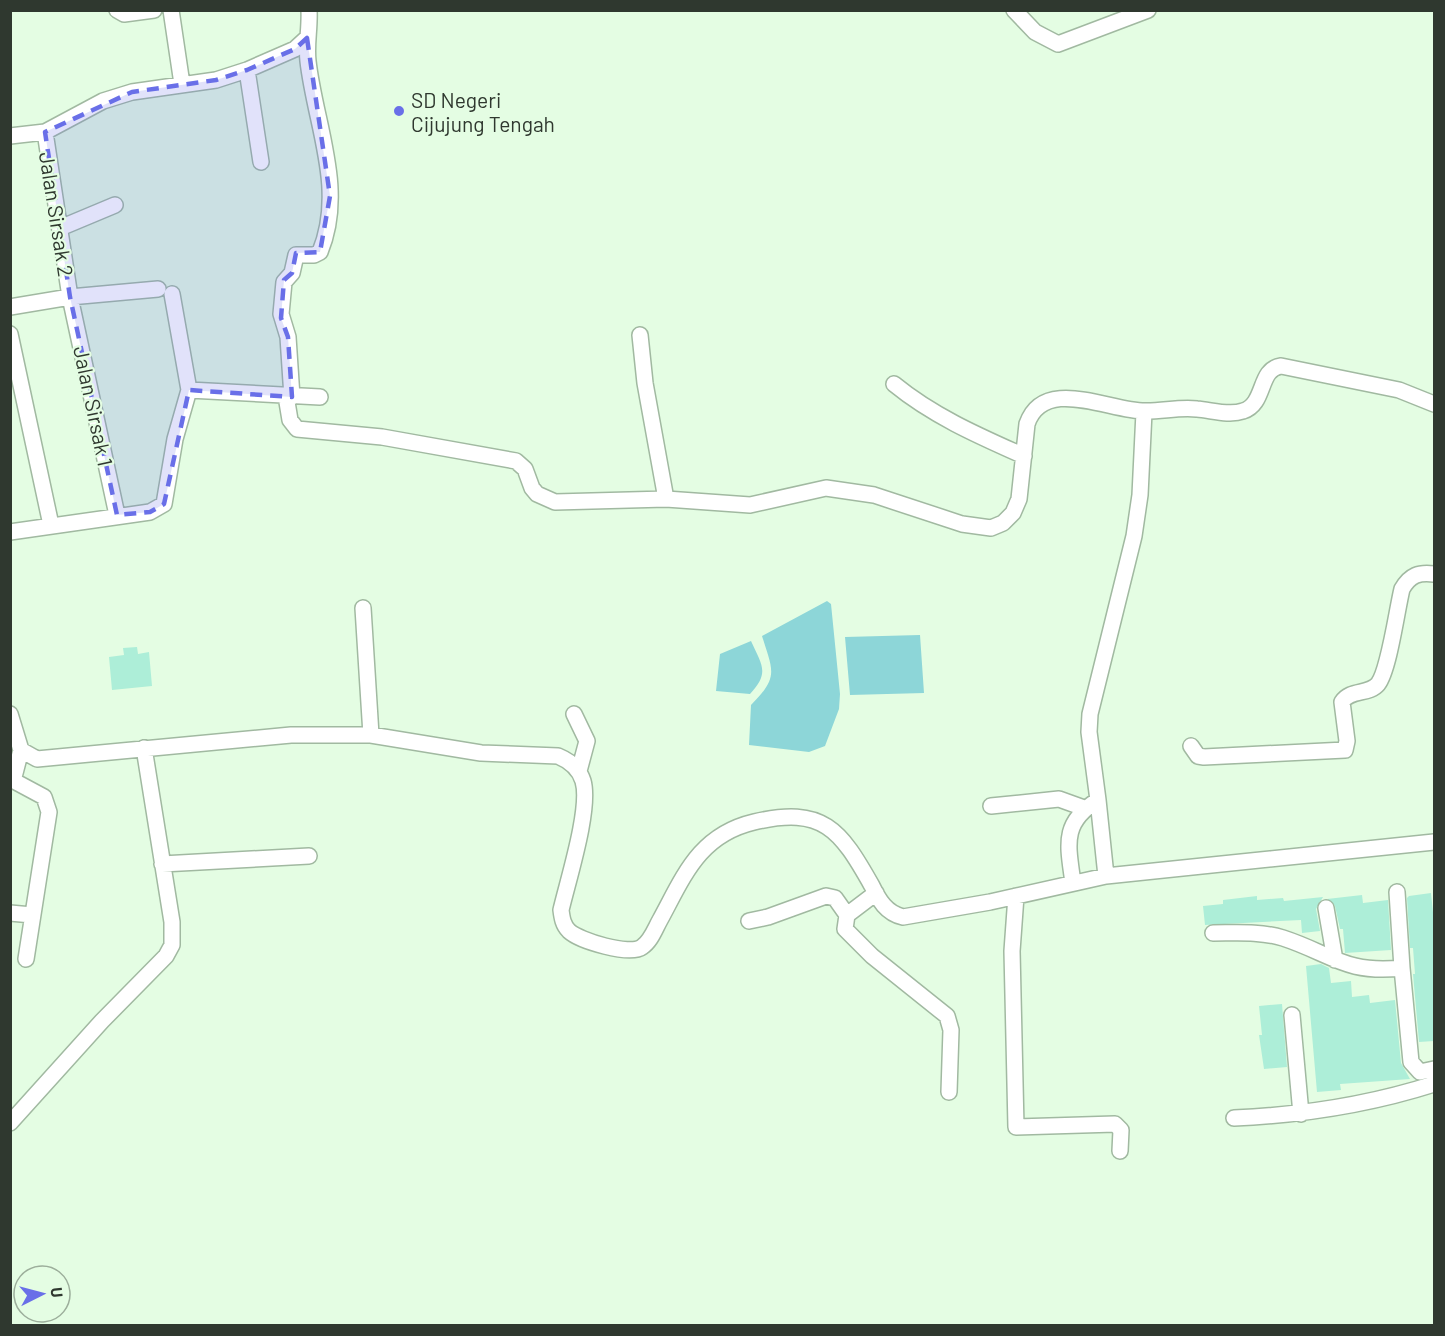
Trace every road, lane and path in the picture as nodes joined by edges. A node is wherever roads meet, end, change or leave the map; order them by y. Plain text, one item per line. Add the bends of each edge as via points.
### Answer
1 (117, 10) edge
2 (154, 10) edge
3 (171, 10) edge
4 (309, 10) edge
5 (1014, 10) edge
6 (1148, 10) edge
7 (307, 38) junction
8 (247, 70) junction
9 (182, 84) junction
10 (45, 132) junction
11 (10, 136) edge
12 (261, 162) dead end
13 (115, 206) dead end
14 (60, 228) junction
15 (70, 297) junction
16 (10, 307) edge
17 (10, 334) edge
18 (640, 335) dead end
19 (894, 384) dead end
20 (189, 390) junction
21 (320, 396) dead end
22 (289, 397) junction
23 (1434, 404) edge
24 (1144, 412) junction
25 (1024, 456) junction
26 (666, 499) junction
27 (117, 515) junction
28 (51, 525) junction
29 (10, 531) edge
30 (1434, 574) edge
31 (363, 608) dead end
32 (10, 714) edge
33 (574, 714) dead end
34 (370, 735) junction
35 (1191, 746) dead end
36 (144, 748) junction
37 (21, 750) junction
38 (579, 771) junction
39 (1098, 800) junction
40 (991, 806) dead end
41 (1084, 808) junction
42 (1434, 842) edge
43 (309, 856) dead end
44 (162, 864) junction
45 (1106, 876) junction
46 (1073, 883) junction
47 (1397, 892) dead end
48 (876, 893) junction
49 (1016, 896) junction
50 (1326, 908) dead end
51 (10, 913) edge
52 (32, 915) junction
53 (847, 915) junction
54 (749, 921) dead end
55 (1214, 933) dead end
56 (26, 959) dead end
57 (1335, 960) junction
58 (1402, 968) junction
59 (1292, 1015) dead end
60 (1434, 1069) edge
61 (1434, 1084) edge
62 (949, 1092) dead end
63 (1302, 1114) junction
64 (1234, 1118) dead end
65 (10, 1123) edge
66 (1120, 1151) dead end

1 - 2 street via 124,14
3 - 9 street
4 - 7 street
5 - 6 street via 1035,32 1058,44
7 - 8 street via 295,49
7 - 22 street via 312,89 329,165 330,196 320,252 296,255 292,273 284,282 281,318 288,337
8 - 9 street via 216,80
8 - 12 street
9 - 10 street via 103,101
10 - 11 street
10 - 14 street, Jalan Sirsak 2
13 - 14 street
14 - 15 street, Jalan Sirsak 2
15 - 16 street
15 - 20 street via 165,291
15 - 27 street, Jalan Sirsak 1
17 - 28 street
18 - 26 street
19 - 25 street via 937,415
20 - 22 street
20 - 27 street via 175,439 164,504 150,512
21 - 22 street
22 - 26 street via 290,420 297,429 382,437 516,461 525,469 537,494 555,502
23 - 24 street via 1399,390 1281,366 1271,369 1259,398 1243,411 1197,408
24 - 25 street via 1085,399 1048,401 1031,413
24 - 39 street via 1134,536 1090,714
25 - 26 street via 1013,513 991,528 962,524 849,489 800,492 750,506
27 - 28 street
28 - 29 street
30 - 35 street via 1419,573 1408,578 1402,588 1382,677 1372,689 1349,695 1342,702 1345,750 1204,757 1198,756
31 - 34 street
32 - 37 street
33 - 38 street via 587,741
34 - 36 street via 291,735
34 - 38 street via 481,753 558,756
36 - 37 street via 37,759
36 - 44 street
37 - 52 street via 16,782 44,798 49,812
38 - 48 street via 584,808 561,910 562,922 578,937 626,950 643,946 695,858 722,833 755,822 795,817 824,822 842,840
39 - 41 street
39 - 45 street
40 - 41 street via 1059,799
41 - 46 street via 1070,830
42 - 45 street
43 - 44 street
44 - 65 street via 173,935 166,956
45 - 46 street
46 - 49 street
47 - 58 street
48 - 49 street via 888,910 903,917
48 - 53 street
49 - 66 street via 1012,951 1016,1127 1115,1124 1121,1130
50 - 57 street
51 - 52 street
52 - 56 street
53 - 54 street via 835,898 826,896
53 - 62 street via 844,923 848,934 947,1016 951,1030
55 - 57 street via 1267,934
57 - 58 street via 1366,970
58 - 60 street via 1411,1062 1420,1072
59 - 63 street
61 - 63 street via 1385,1099
63 - 64 street

